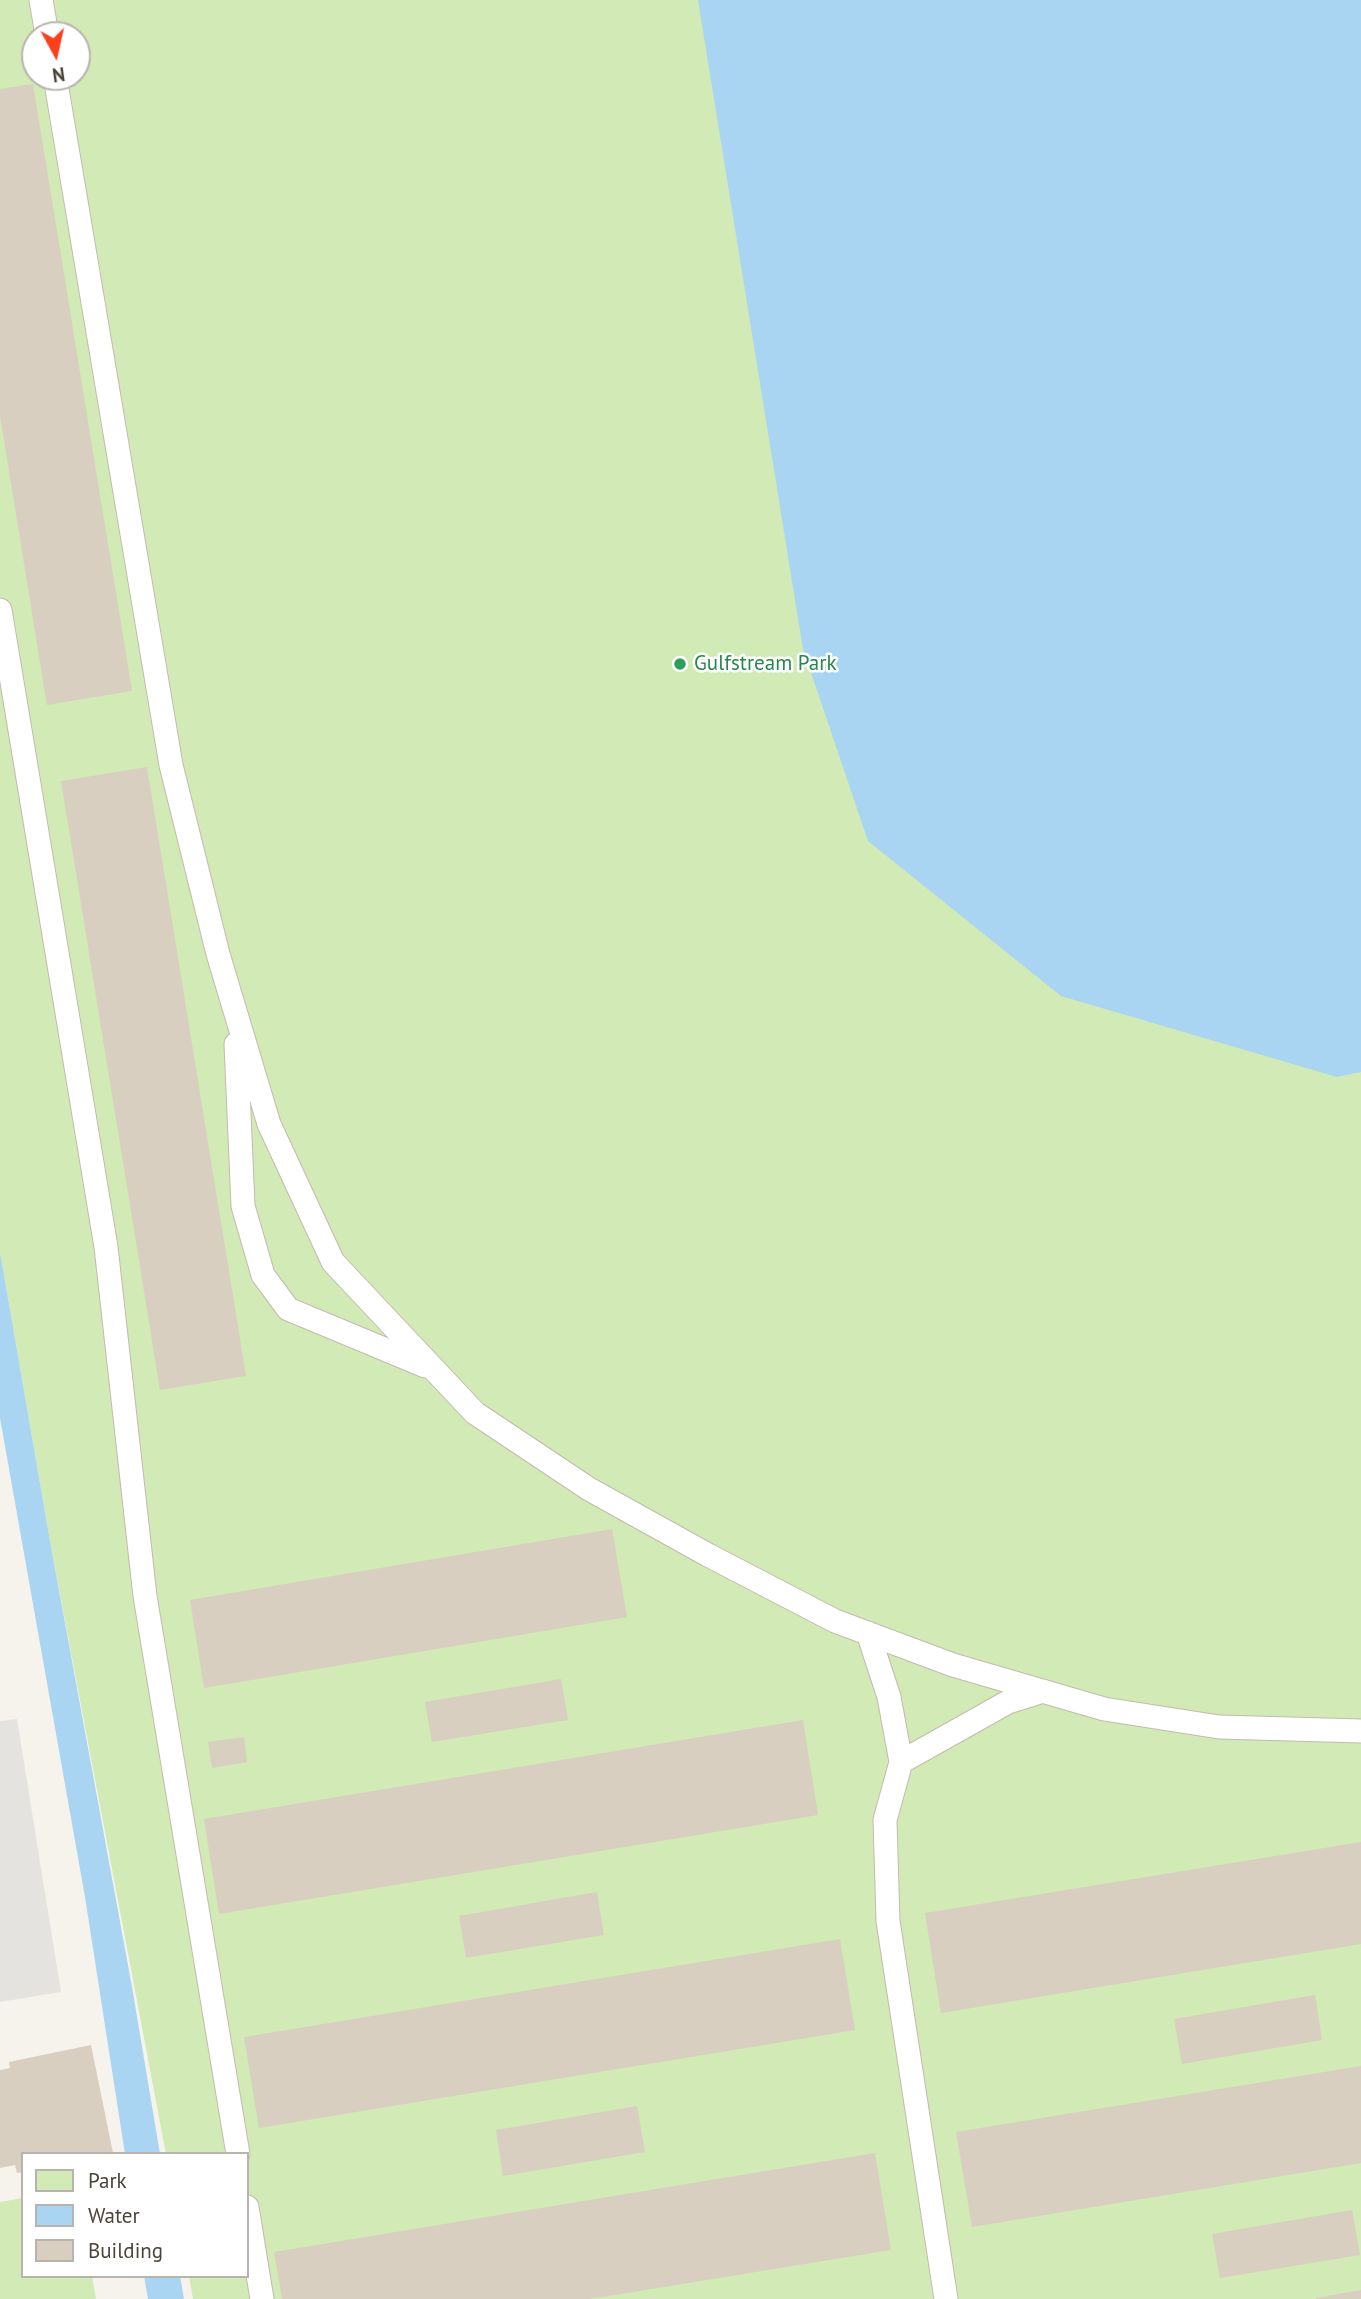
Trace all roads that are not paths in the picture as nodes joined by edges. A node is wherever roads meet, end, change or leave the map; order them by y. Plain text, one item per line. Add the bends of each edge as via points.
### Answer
1 (41, 0) edge
2 (45, 21) edge
3 (56, 91) edge
4 (0, 610) edge
5 (234, 1009) junction
6 (434, 1369) junction
7 (868, 1633) junction
8 (1043, 1691) junction
9 (1361, 1731) edge
10 (901, 1762) junction
11 (238, 2152) edge
12 (248, 2213) edge
13 (262, 2299) edge
14 (946, 2299) edge

1 - 2 lane
3 - 5 lane via 172,765
4 - 11 lane via 106,1247 145,1596
5 - 6 lane via 269,1124 333,1262
5 - 6 lane via 243,1206 263,1275 288,1309
6 - 7 lane via 475,1413 589,1489 708,1555
7 - 8 lane via 953,1665
7 - 10 lane via 889,1697
8 - 9 lane via 1104,1709 1219,1727
8 - 10 lane via 1008,1702
10 - 14 lane via 885,1820 888,1920
12 - 13 lane

